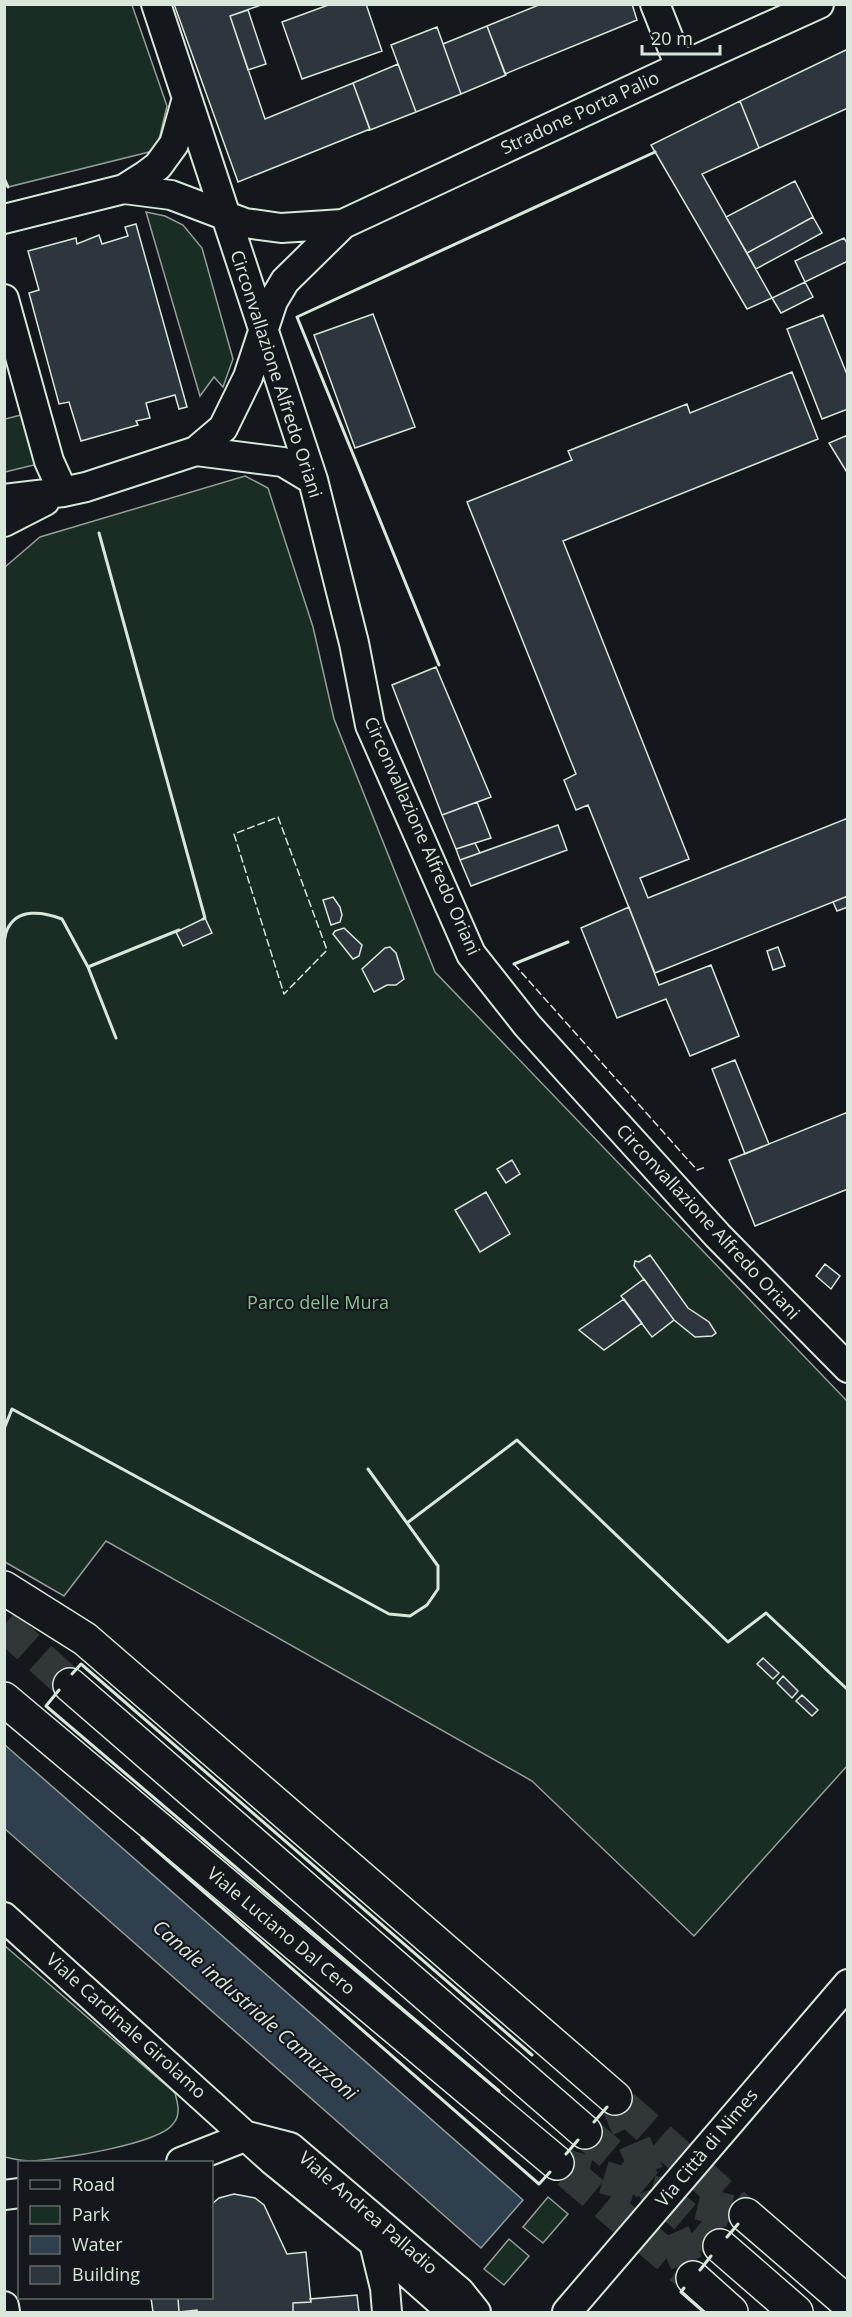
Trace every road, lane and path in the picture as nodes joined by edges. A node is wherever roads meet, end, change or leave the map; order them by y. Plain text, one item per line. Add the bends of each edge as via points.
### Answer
1 (156, 4) edge
2 (656, 4) edge
3 (819, 4) edge
4 (680, 66) junction
5 (187, 99) junction
6 (124, 189) junction
7 (225, 216) junction
8 (4, 219) edge
9 (343, 224) junction
10 (4, 299) edge
11 (262, 332) junction
12 (196, 451) junction
13 (312, 480) junction
14 (63, 492) junction
15 (4, 499) edge
16 (4, 522) edge
17 (848, 1368) edge
18 (4, 1588) edge
19 (4, 1613) edge
20 (85, 1639) junction
21 (70, 1685) tunnel mouth
22 (4, 1699) edge
23 (4, 1917) edge
24 (848, 1984) edge
25 (615, 2098) tunnel mouth
26 (585, 2132) tunnel mouth
27 (246, 2136) junction
28 (186, 2161) edge
29 (558, 2163) tunnel mouth
30 (746, 2215) tunnel mouth
31 (374, 2243) junction
32 (720, 2246) tunnel mouth
33 (693, 2278) tunnel mouth
34 (848, 2303) edge
35 (4, 2307) edge
36 (5, 2313) edge
37 (387, 2313) edge
38 (452, 2313) edge
39 (476, 2313) edge
40 (567, 2313) edge
41 (731, 2313) edge
42 (796, 2313) edge

1 - 5 street, Circonvallazione Alfredo Oriani
2 - 4 street
3 - 4 street, Stradone Porta Palio
4 - 9 street, Stradone Porta Palio
5 - 6 street via 174,144 158,166
5 - 7 street, Circonvallazione Alfredo Oriani
6 - 7 street, Stradone Porta Palio via 171,195
6 - 8 street
7 - 9 street, Stradone Porta Palio via 245,224 281,228
7 - 11 street, Circonvallazione Alfredo Oriani
9 - 11 street, Stradone Porta Palio via 285,282
10 - 14 street via 49,461
11 - 12 street via 248,377 223,428
11 - 13 street, Circonvallazione Alfredo Oriani
12 - 13 street via 283,462
12 - 14 street
13 - 17 street, Circonvallazione Alfredo Oriani via 354,643 370,725 471,954 527,1025 718,1236
14 - 15 street
14 - 16 street
18 - 20 main road
19 - 20 main road
20 - 25 main road
21 - 26 main road
22 - 29 main road, Viale Luciano Dal Cero
23 - 27 street, Viale Cardinale Girolamo
24 - 40 street, Via Città di Nimes
27 - 28 street
27 - 31 street, Viale Andrea Palladio
27 - 39 street, Viale Andrea Palladio via 290,2147 460,2292
30 - 34 main road
31 - 37 street
31 - 38 street, Viale Andrea Palladio
32 - 42 main road
33 - 41 main road
35 - 36 street

